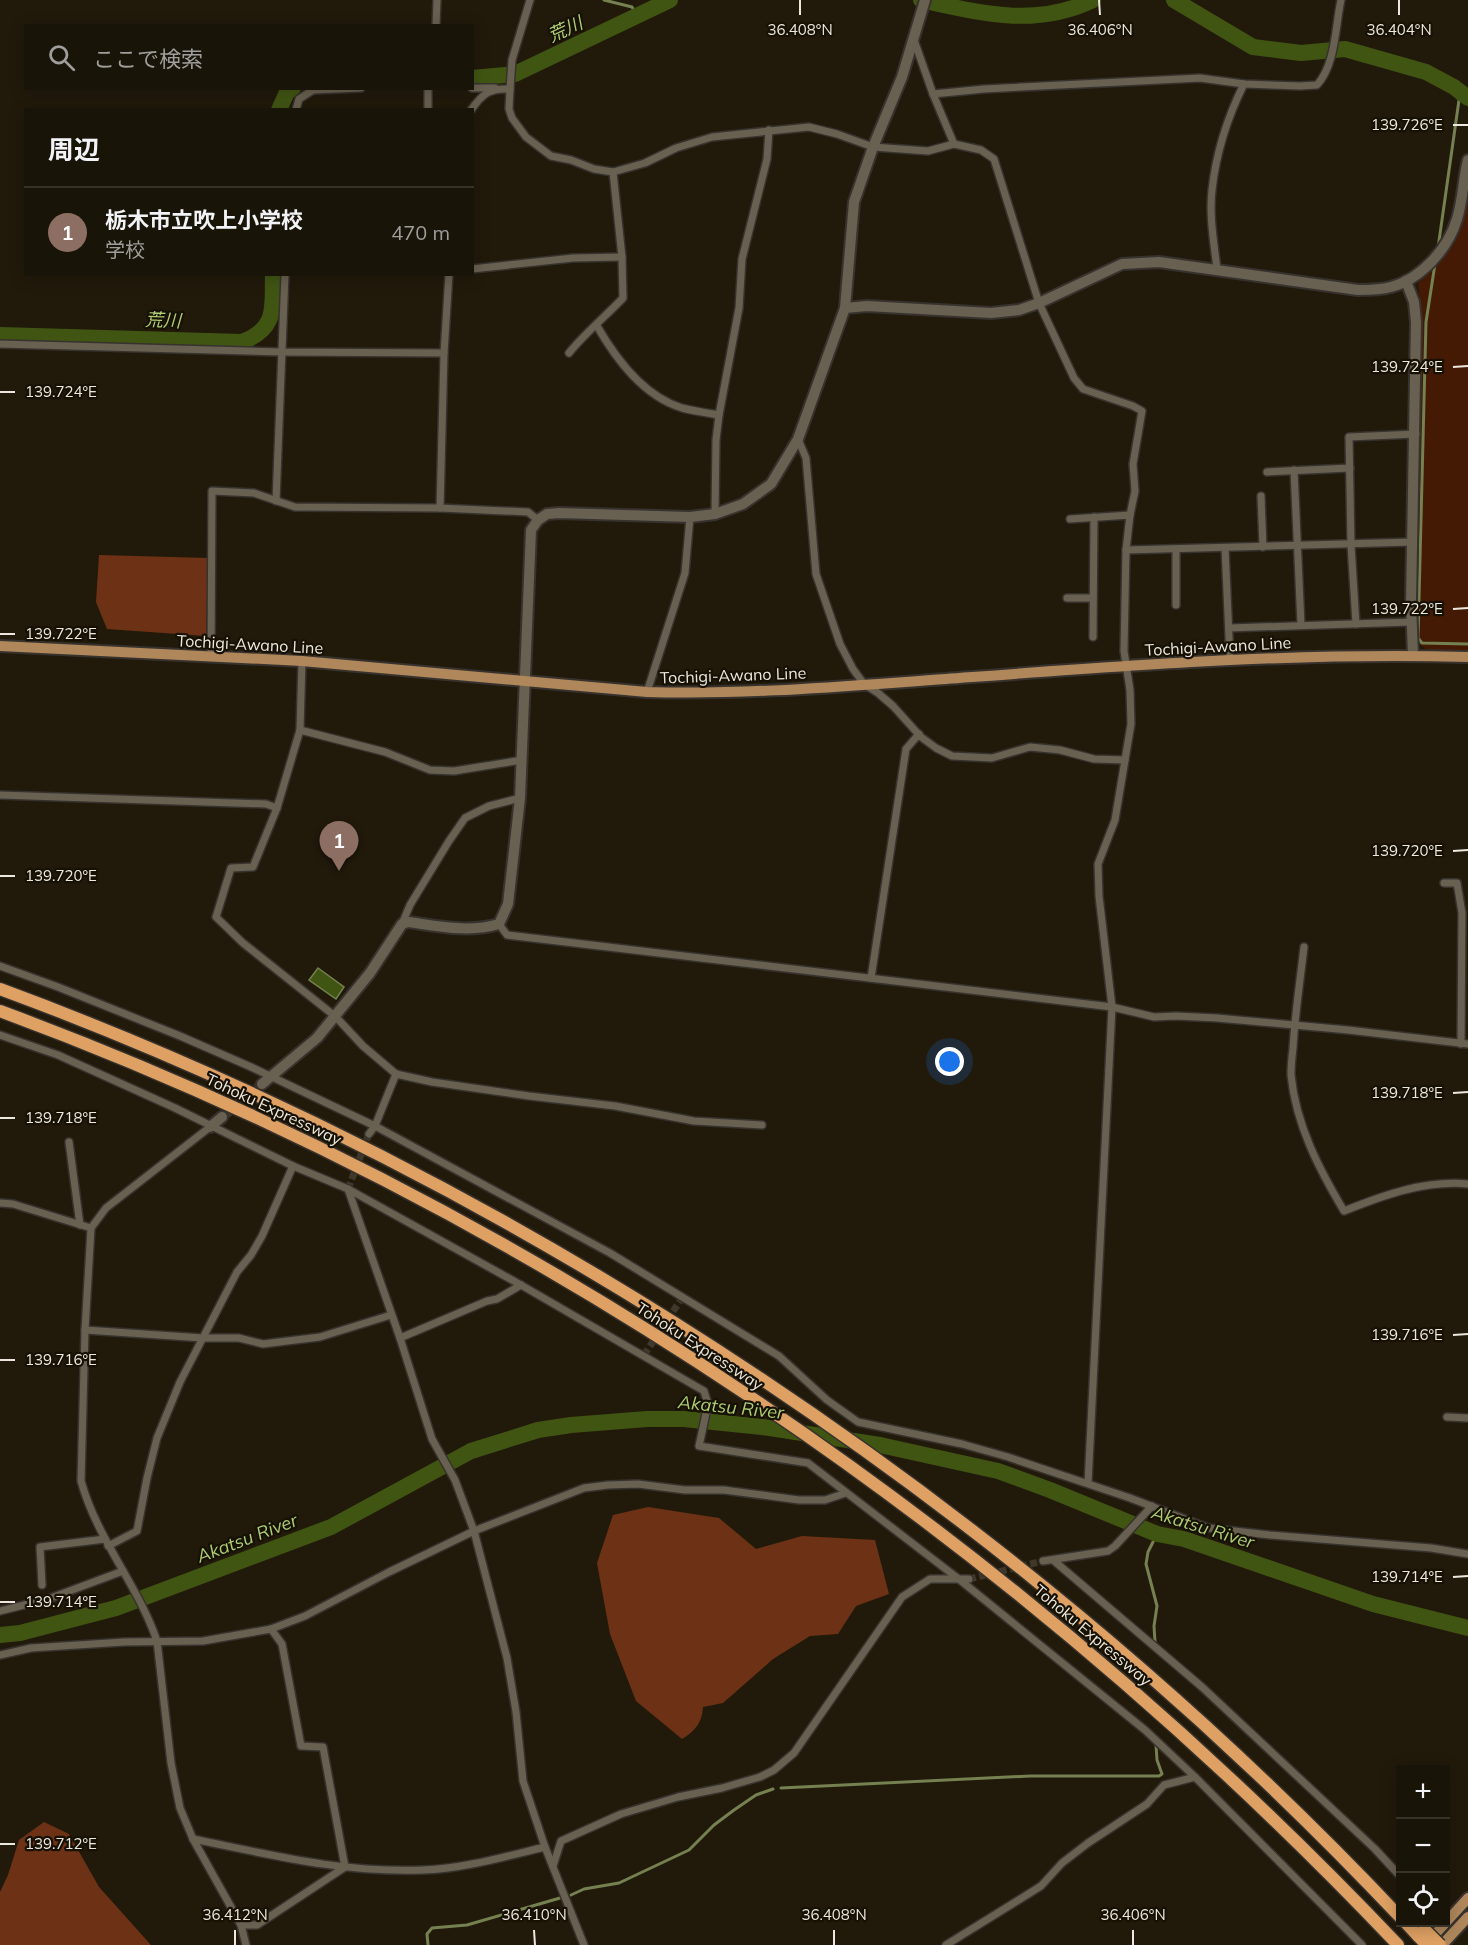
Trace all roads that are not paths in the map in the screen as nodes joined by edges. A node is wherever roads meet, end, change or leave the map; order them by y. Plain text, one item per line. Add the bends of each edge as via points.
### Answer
1 (437, 0) edge
2 (530, 0) edge
3 (925, 0) edge
4 (1341, 0) edge
5 (436, 24) edge
6 (914, 37) junction
7 (1244, 84) junction
8 (474, 88) edge
9 (495, 88) junction
10 (510, 89) junction
11 (313, 90) edge
12 (428, 90) edge
13 (933, 94) junction
14 (297, 108) edge
15 (428, 108) edge
16 (472, 108) edge
17 (769, 130) junction
18 (954, 144) junction
19 (873, 147) junction
20 (1468, 160) edge
21 (613, 172) junction
22 (622, 257) junction
23 (1217, 268) junction
24 (474, 269) edge
25 (285, 276) edge
26 (449, 276) edge
27 (1406, 281) junction
28 (1039, 303) junction
29 (845, 308) junction
30 (597, 326) junction
31 (0, 344) edge
32 (281, 352) junction
33 (444, 353) junction
34 (569, 353) dead end
35 (718, 415) junction
36 (1416, 434) junction
37 (798, 439) junction
38 (1350, 468) junction
39 (1294, 470) junction
40 (1267, 471) dead end
41 (1261, 496) dead end
42 (276, 501) junction
43 (440, 508) junction
44 (715, 514) junction
45 (1130, 515) junction
46 (690, 517) junction
47 (1094, 517) junction
48 (1070, 519) dead end
49 (538, 520) junction
50 (1413, 542) junction
51 (1351, 545) junction
52 (1296, 546) junction
53 (1263, 547) junction
54 (1225, 548) junction
55 (1176, 549) junction
56 (1126, 550) junction
57 (1067, 598) dead end
58 (1094, 598) junction
59 (1176, 605) dead end
60 (1412, 622) junction
61 (1356, 624) junction
62 (1301, 625) junction
63 (1229, 628) junction
64 (1093, 637) dead end
65 (0, 646) edge
66 (211, 656) junction
67 (1413, 656) junction
68 (1468, 657) edge
69 (1230, 659) junction
70 (302, 660) junction
71 (1127, 666) junction
72 (526, 681) junction
73 (864, 684) junction
74 (647, 692) junction
75 (300, 730) junction
76 (919, 734) junction
77 (522, 760) junction
78 (1125, 760) junction
79 (0, 795) edge
80 (520, 798) junction
81 (277, 808) junction
82 (1444, 883) dead end
83 (402, 924) junction
84 (499, 924) junction
85 (1304, 947) dead end
86 (0, 966) edge
87 (871, 978) junction
88 (0, 989) edge
89 (1112, 1007) junction
90 (0, 1011) edge
91 (336, 1017) junction
92 (1294, 1025) junction
93 (0, 1035) edge
94 (1464, 1044) edge
95 (396, 1074) junction
96 (266, 1080) junction
97 (222, 1117) tunnel mouth
98 (762, 1125) dead end
99 (375, 1126) junction
100 (210, 1127) junction
101 (369, 1134) tunnel mouth
102 (69, 1142) dead end
103 (293, 1166) junction
104 (1468, 1184) edge
105 (348, 1189) junction
106 (0, 1203) edge
107 (80, 1225) junction
108 (91, 1228) junction
109 (521, 1284) junction
110 (391, 1316) junction
111 (85, 1330) junction
112 (203, 1338) junction
113 (400, 1338) junction
114 (1447, 1417) dead end
115 (1468, 1418) edge
116 (1088, 1483) junction
117 (846, 1493) junction
118 (1152, 1506) junction
119 (474, 1531) junction
120 (106, 1543) junction
121 (1468, 1554) edge
122 (1053, 1560) junction
123 (1043, 1561) tunnel mouth
124 (125, 1574) junction
125 (969, 1579) tunnel mouth
126 (960, 1580) junction
127 (42, 1585) dead end
128 (0, 1611) edge
129 (271, 1629) junction
130 (157, 1641) junction
131 (0, 1655) edge
132 (1196, 1777) junction
133 (193, 1839) junction
134 (545, 1847) junction
135 (345, 1867) junction
136 (553, 1867) junction
137 (1398, 1873) edge
138 (1376, 1892) junction
139 (1468, 1898) edge
140 (1396, 1907) edge
141 (1396, 1912) edge
142 (1468, 1917) edge
143 (1450, 1918) edge
144 (241, 1925) junction
145 (1438, 1927) edge
146 (1422, 1936) edge
147 (246, 1945) edge
148 (584, 1945) edge
149 (946, 1945) edge
150 (1362, 1945) edge
151 (1398, 1945) edge
152 (1441, 1945) edge

1 - 5 street
2 - 10 street via 512,60
3 - 6 street
4 - 7 street via 1329,61 1317,85
6 - 13 street
6 - 19 street
7 - 13 street via 1200,78
7 - 23 street via 1235,101 1212,191
8 - 9 street
9 - 10 street
9 - 16 street via 479,98
10 - 21 street via 509,109 526,137 551,156
11 - 14 street via 299,99
12 - 15 street
13 - 18 street
17 - 19 street via 809,127
17 - 21 street via 712,137
17 - 35 street via 767,159 742,259 739,308
18 - 19 street via 928,150
18 - 28 street via 981,150 994,159
19 - 29 street via 854,202
20 - 27 street via 1457,220 1450,235 1436,257
21 - 22 street
22 - 24 street
22 - 30 street via 623,298
23 - 27 street via 1358,290 1391,287
23 - 28 street via 1159,262 1122,264
25 - 32 street
26 - 33 street
27 - 36 street via 1416,322
28 - 29 street via 991,313
28 - 45 street via 1074,378 1083,389 1142,411
29 - 37 street
30 - 34 street
30 - 35 street via 616,357 647,388 681,407
31 - 32 street
32 - 33 street
32 - 42 street
33 - 43 street
35 - 44 street
36 - 38 street via 1349,437
36 - 50 street
37 - 44 street via 771,484 743,504
37 - 73 street via 806,458 816,574 840,645
38 - 39 street
38 - 51 street
39 - 40 street
39 - 52 street
41 - 53 street
42 - 43 street via 295,507
42 - 66 street via 254,493 212,492
43 - 49 street via 528,512
44 - 46 street
45 - 47 street
45 - 56 street
46 - 49 street via 569,513 546,514
46 - 74 street via 685,573
47 - 48 street
47 - 58 street
49 - 72 street via 531,530 528,552
50 - 51 street
50 - 60 street
51 - 52 street
51 - 61 street
52 - 53 street
52 - 62 street
53 - 54 street
54 - 55 street
54 - 63 street
55 - 56 street
55 - 59 street
56 - 71 street
57 - 58 street
58 - 64 street
60 - 61 street
60 - 67 street
61 - 62 street
62 - 63 street
63 - 69 street
65 - 66 main road, Tochigi-Awano Line
66 - 70 main road, Tochigi-Awano Line
67 - 68 main road, Tochigi-Awano Line
67 - 69 main road, Tochigi-Awano Line
69 - 71 main road, Tochigi-Awano Line
70 - 72 main road, Tochigi-Awano Line
70 - 75 street
71 - 73 main road, Tochigi-Awano Line
71 - 78 street via 1131,724
72 - 74 main road, Tochigi-Awano Line
72 - 77 street
73 - 74 main road, Tochigi-Awano Line via 728,693
73 - 76 street via 893,706
75 - 77 street via 385,753 430,770 454,771
75 - 81 street
76 - 78 street via 936,748 962,758 992,758 1030,747 1094,759
76 - 87 street via 906,749
77 - 80 street
78 - 89 street via 1115,820 1098,864
79 - 81 street via 266,804
80 - 83 street via 489,806 465,818
80 - 84 street via 508,904
81 - 91 street via 254,867 231,868 216,917
82 - 94 street via 1457,884 1462,913
83 - 84 street via 463,929
83 - 91 street
84 - 87 street via 507,935
85 - 92 street
86 - 96 street via 180,1036
87 - 89 street
88 - 138 highway, Tohoku Expressway via 147,1046 424,1179 598,1277 789,1398 928,1497 1145,1673 1234,1752
89 - 92 street via 1154,1017
89 - 116 street
90 - 151 highway, Tohoku Expressway via 140,1065 336,1156 528,1259 739,1389 884,1490 1130,1686 1290,1834
91 - 95 street
91 - 96 street
92 - 94 street
92 - 104 street via 1291,1074 1299,1114 1319,1170 1344,1211 1418,1186
93 - 100 street via 58,1055
95 - 98 street via 694,1121
95 - 99 street
96 - 99 street
97 - 100 street
99 - 101 street
99 - 116 street via 610,1253 778,1356 858,1422 962,1444
100 - 103 street
100 - 108 street via 106,1208
102 - 107 street
103 - 105 street
103 - 112 street via 262,1236 237,1272
105 - 109 street
105 - 110 street
106 - 107 street via 13,1203
107 - 108 street
108 - 111 street
109 - 113 street via 497,1299
109 - 117 street via 704,1391 708,1404 699,1446 807,1463
110 - 112 street via 320,1336 263,1344 239,1338
110 - 113 street
111 - 112 street
111 - 120 street via 81,1481
112 - 120 street via 157,1438 137,1531
113 - 119 street via 433,1442 453,1475
114 - 115 street
116 - 118 street
117 - 119 street via 825,1500 799,1500 724,1490 608,1485 557,1497
117 - 126 street
118 - 121 street via 1208,1528
118 - 122 street via 1108,1551
119 - 129 street via 305,1616
119 - 134 street via 507,1658 523,1781
120 - 124 street
120 - 127 street via 40,1548
122 - 123 street
122 - 137 street via 1202,1687
124 - 128 street
124 - 130 street
125 - 126 street
126 - 132 street via 1145,1730
126 - 136 street via 930,1579 902,1597 794,1753 774,1770 760,1778 621,1814 561,1841
129 - 130 street via 203,1641
129 - 135 street via 282,1644 302,1746 323,1747
130 - 131 street via 31,1648
130 - 133 street via 171,1763 180,1808
132 - 149 street via 1164,1785 1147,1804 1062,1863 1041,1886
132 - 150 street
133 - 135 street via 289,1860
133 - 144 street
134 - 135 street via 426,1870
134 - 136 street
135 - 144 street via 257,1925
136 - 148 street
138 - 140 highway
138 - 141 highway, Tohoku Expressway
139 - 143 main road
142 - 152 main road
144 - 147 street
145 - 146 main road
146 - 152 highway, bridge

